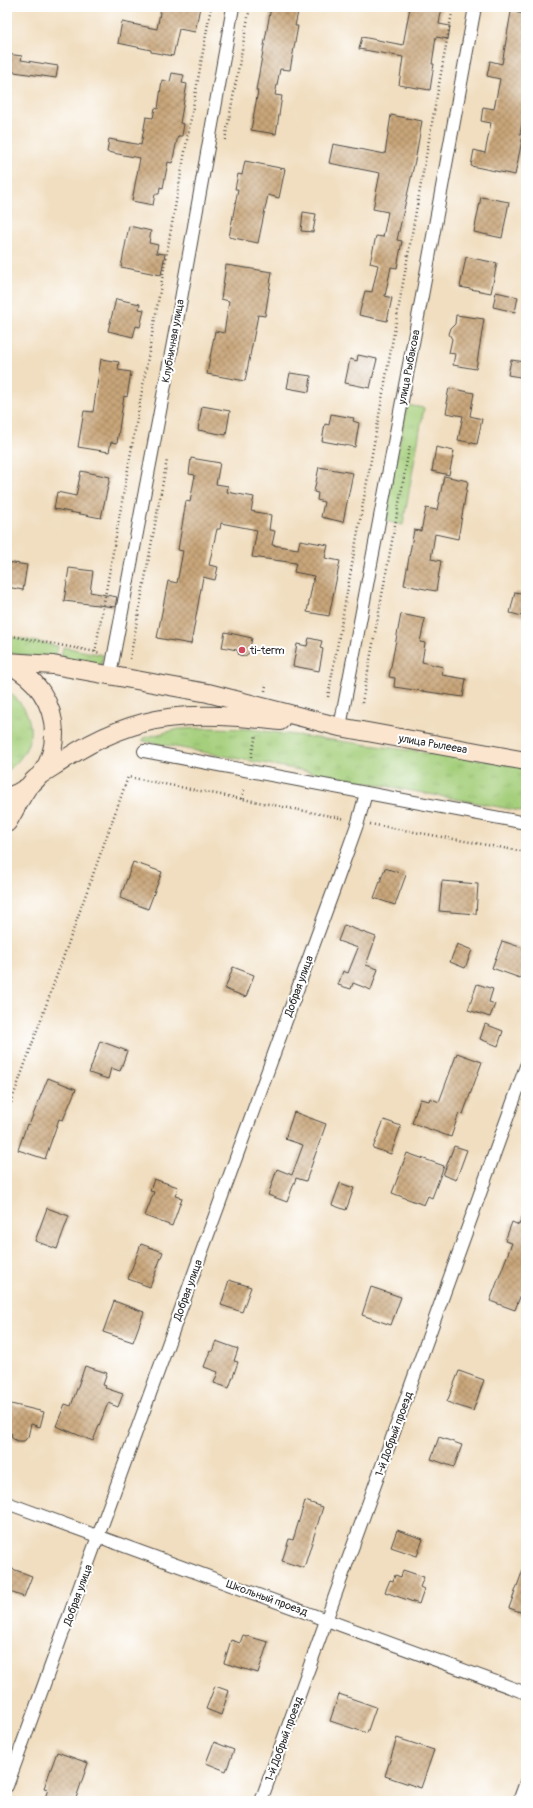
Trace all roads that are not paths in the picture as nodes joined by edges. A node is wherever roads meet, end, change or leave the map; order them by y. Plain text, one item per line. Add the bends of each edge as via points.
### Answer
1 (233, 7) edge
2 (475, 7) edge
3 (7, 663) edge
4 (110, 675) junction
5 (340, 728) junction
6 (144, 751) dead end
7 (526, 762) edge
8 (32, 782) junction
9 (366, 793) junction
10 (7, 797) edge
11 (7, 823) edge
12 (526, 823) edge
13 (526, 1066) edge
14 (7, 1503) edge
15 (99, 1537) junction
16 (327, 1620) junction
17 (526, 1692) edge
18 (526, 1782) edge
19 (7, 1786) edge
20 (261, 1801) edge
21 (519, 1801) edge

1 - 4 street, Клубничная улица
2 - 5 street, улица Рыбакова
3 - 4 street, улица Рылеева via 53,665
3 - 8 street via 35,682 47,699 54,719 52,750 43,770
4 - 5 street, улица Рылеева via 208,693
5 - 7 street, улица Рылеева
5 - 8 street, улица Рылеева via 228,715 195,715 149,721 110,734 81,749
6 - 9 street
8 - 10 street, улица Рылеева
8 - 11 street
9 - 12 street
9 - 15 street, Добрая улица via 358,822
13 - 16 street, 1-й Добрый проезд
14 - 15 street, Школьный проезд
15 - 16 street, Школьный проезд
15 - 19 street, Добрая улица
16 - 17 street, Школьный проезд
16 - 20 street, 1-й Добрый проезд
18 - 21 street

